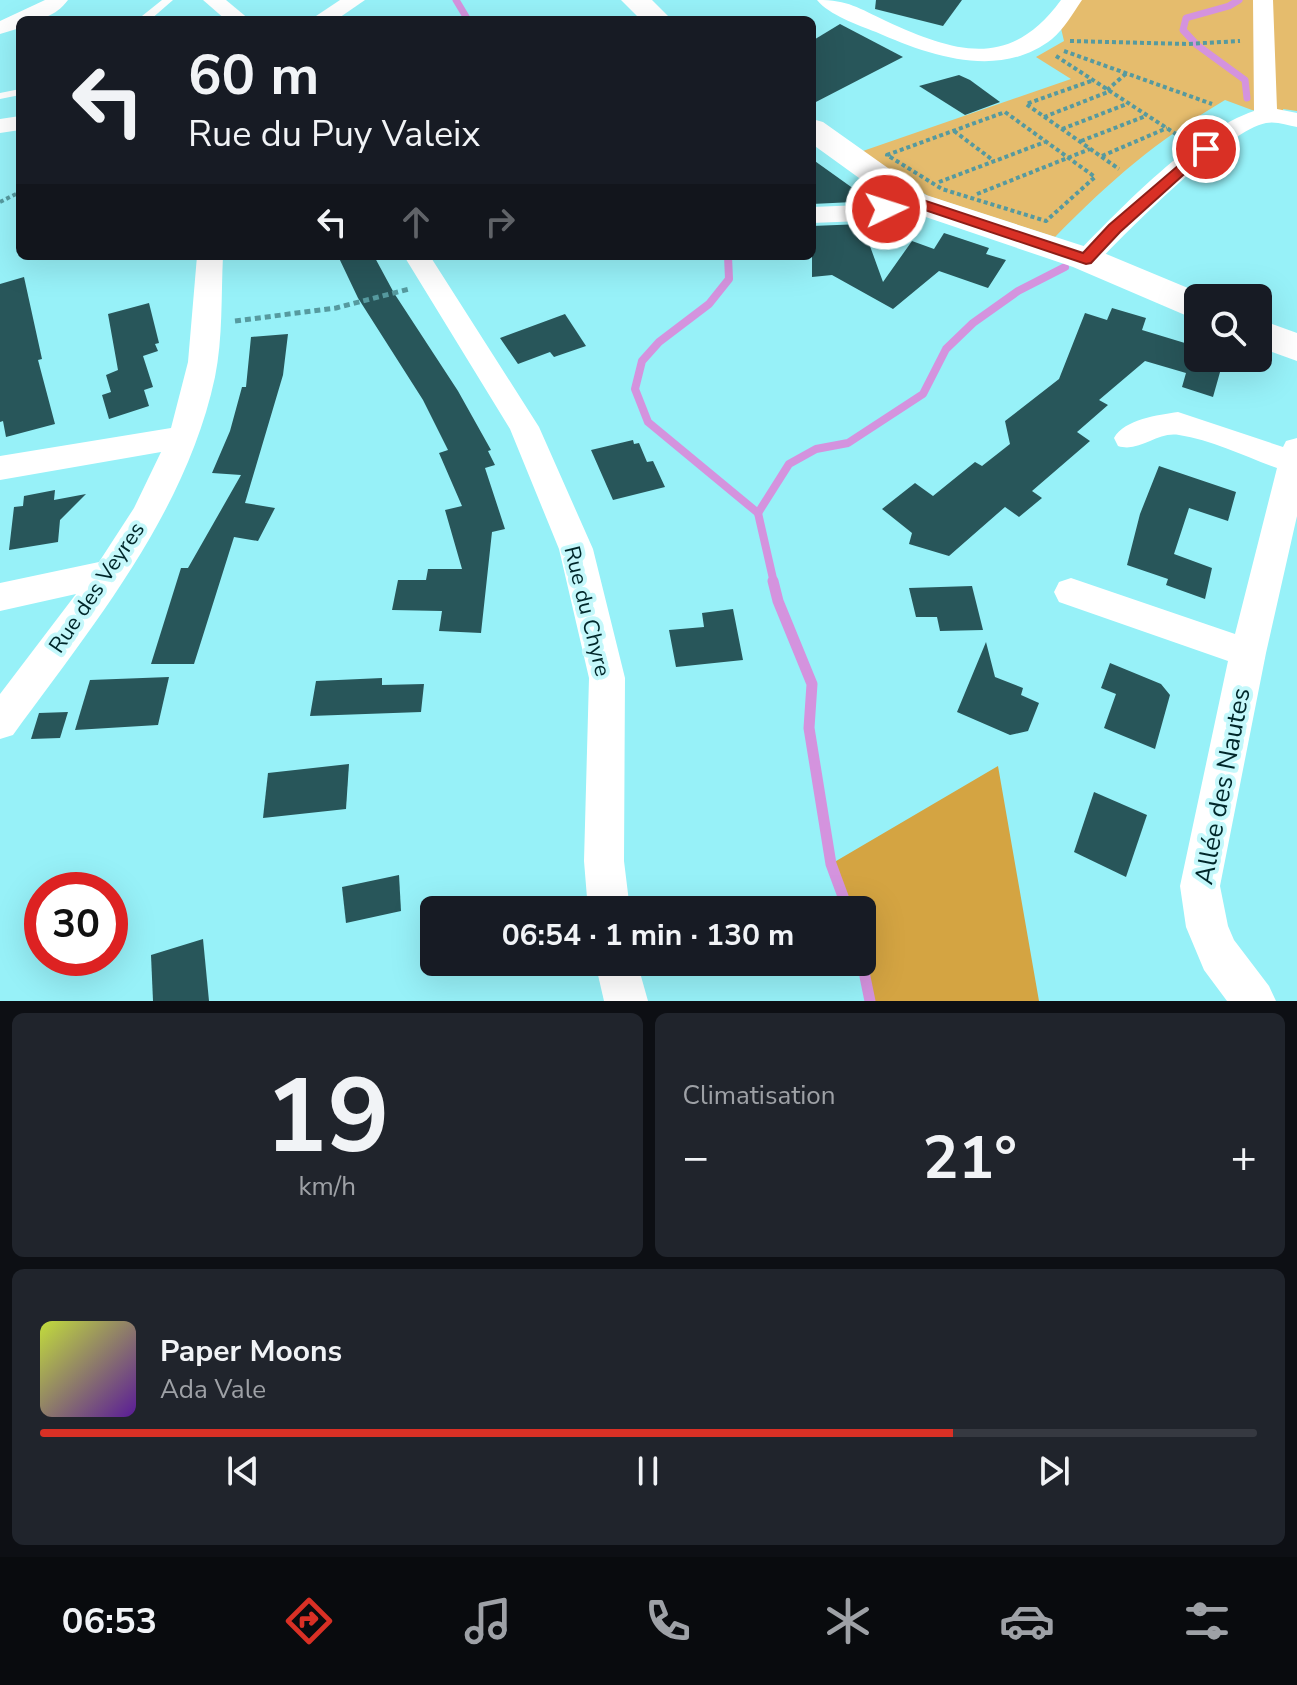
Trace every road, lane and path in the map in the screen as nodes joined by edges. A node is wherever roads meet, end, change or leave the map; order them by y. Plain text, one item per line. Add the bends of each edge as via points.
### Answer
1 (168, 0) edge
2 (213, 0) edge
3 (355, 0) edge
4 (635, 0) edge
5 (827, 0) edge
6 (1072, 0) edge
7 (1263, 0) edge
8 (8, 4) dead end
9 (51, 10) edge
10 (148, 16) edge
11 (234, 16) edge
12 (328, 16) edge
13 (653, 16) edge
14 (1265, 39) junction
15 (1072, 41) dead end
16 (1128, 72) junction
17 (1092, 81) junction
18 (1108, 91) junction
19 (1128, 104) junction
20 (1212, 104) dead end
21 (1147, 115) junction
22 (1266, 115) junction
23 (1044, 117) junction
24 (1297, 120) edge
25 (1167, 128) junction
26 (1062, 129) junction
27 (816, 131) edge
28 (954, 131) junction
29 (1080, 141) junction
30 (1046, 142) junction
31 (1091, 149) junction
32 (1203, 151) junction
33 (1102, 157) junction
34 (1068, 158) junction
35 (995, 161) junction
36 (1119, 169) dead end
37 (924, 193) junction
38 (968, 198) junction
39 (816, 215) edge
40 (1086, 259) junction
41 (210, 260) edge
42 (425, 269) edge
43 (1184, 300) edge
44 (204, 325) junction
45 (1272, 338) edge
46 (1297, 348) edge
47 (182, 437) junction
48 (1129, 438) dead end
49 (1296, 456) edge
50 (0, 468) edge
51 (110, 573) junction
52 (1071, 592) dead end
53 (0, 597) edge
54 (1248, 653) junction
55 (0, 723) edge
56 (608, 896) edge
57 (620, 976) edge
58 (626, 1001) edge
59 (1254, 1001) edge

1 - 10 lane
2 - 11 street
3 - 12 street
4 - 13 street
5 - 6 street via 929,48 973,54 1020,49 1045,34
7 - 14 street
8 - 9 street
14 - 15 path via 1201,44
14 - 22 street
16 - 17 path via 1066,49 1054,57
16 - 18 path
16 - 20 path
17 - 18 path
17 - 23 path via 1026,104
18 - 19 path
18 - 23 path
19 - 21 path
19 - 26 path
21 - 25 path
21 - 29 path
22 - 24 street
22 - 32 street
23 - 26 path
25 - 32 path
25 - 33 path
26 - 29 path
27 - 37 street
28 - 30 path via 1005,112
28 - 35 path
28 - 37 path via 887,155
29 - 31 path
30 - 34 path
30 - 35 path
31 - 33 path
31 - 34 path
32 - 40 street
33 - 36 path
34 - 38 path
34 - 38 path via 1095,177 1046,221
35 - 37 path
37 - 38 path
37 - 39 street via 862,213
37 - 40 street
40 - 43 street
41 - 44 street, Rue des Veyres
42 - 44 path via 336,308
42 - 56 street, Rue du Chyre via 524,427 576,549 607,678
44 - 47 street, Rue des Veyres via 200,377
45 - 46 street
47 - 50 street
47 - 51 street, Rue des Veyres via 141,523
48 - 49 street, Allée des Nautes via 1178,423
49 - 54 street, Allée des Nautes
51 - 53 street
51 - 55 street, Rue des Veyres
52 - 54 street
54 - 59 street, Allée des Nautes via 1200,886 1207,927 1219,955
57 - 58 street

